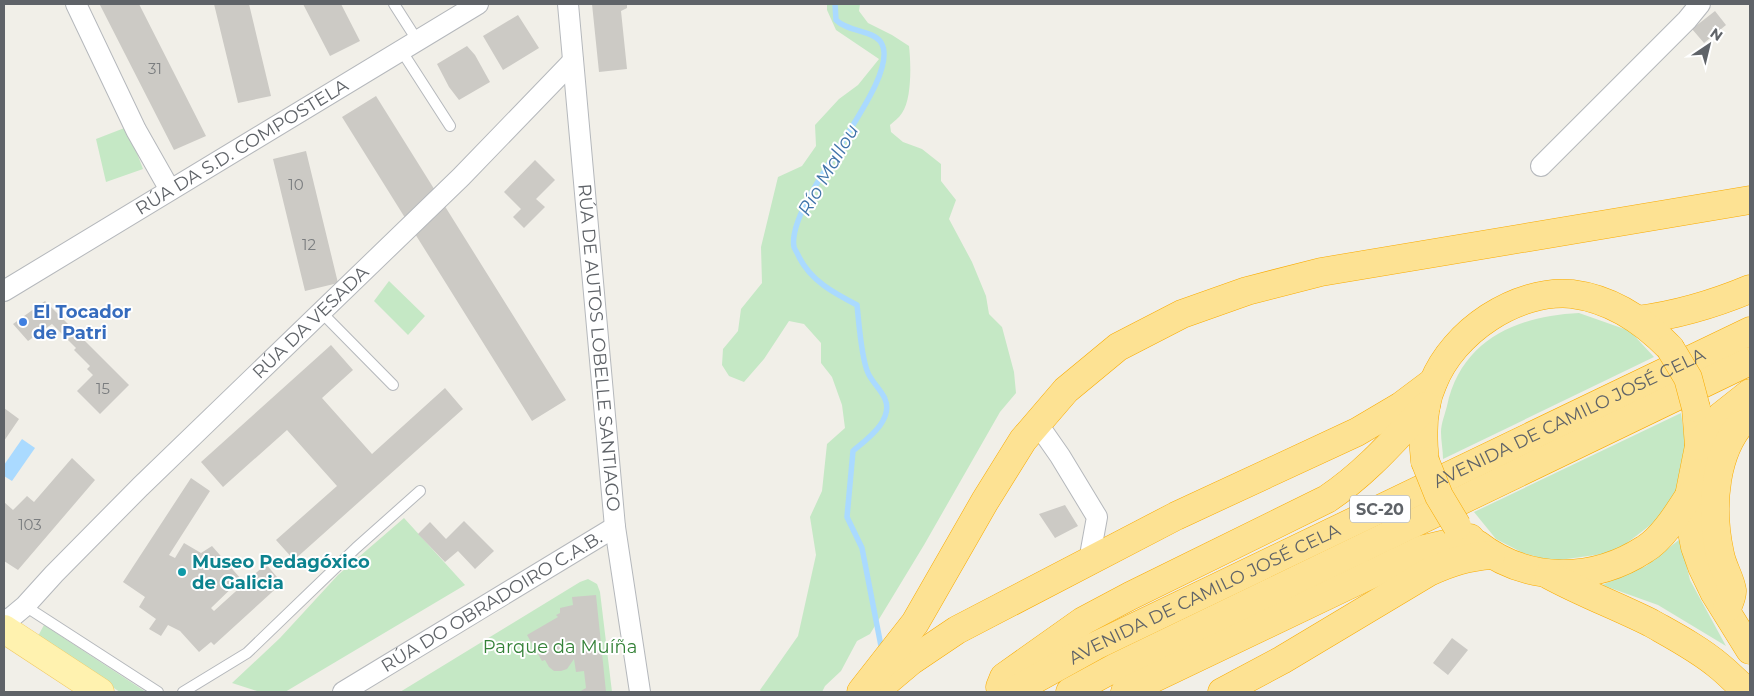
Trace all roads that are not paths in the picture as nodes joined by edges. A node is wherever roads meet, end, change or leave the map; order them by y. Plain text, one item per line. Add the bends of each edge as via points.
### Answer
1 (76, 4) edge
2 (394, 4) edge
3 (478, 4) edge
4 (568, 4) edge
5 (1700, 4) edge
6 (409, 45) junction
7 (573, 61) junction
8 (450, 126) dead end
9 (1541, 166) dead end
10 (170, 190) junction
11 (1750, 200) edge
12 (1750, 289) edge
13 (4, 291) edge
14 (327, 306) junction
15 (1638, 320) junction
16 (1750, 331) edge
17 (1750, 361) edge
18 (392, 385) dead end
19 (1750, 393) edge
20 (1429, 394) junction
21 (1750, 414) edge
22 (1037, 423) junction
23 (1699, 446) junction
24 (420, 491) dead end
25 (1689, 496) junction
26 (615, 527) junction
27 (1473, 540) junction
28 (1089, 561) junction
29 (1548, 575) junction
30 (25, 606) junction
31 (1726, 612) junction
32 (4, 622) edge
33 (4, 629) edge
34 (1750, 650) edge
35 (78, 684) edge
36 (100, 692) edge
37 (158, 692) edge
38 (183, 692) edge
39 (343, 692) edge
40 (640, 692) edge
41 (861, 692) edge
42 (874, 692) edge
43 (997, 692) edge
44 (1012, 692) edge
45 (1070, 692) edge
46 (1126, 692) edge
47 (1222, 692) edge
48 (1748, 692) edge

1 - 10 street via 136,130
2 - 6 lane
3 - 6 street, RÚA DA S.D. COMPOSTELA
4 - 7 street
5 - 9 street
6 - 8 lane
6 - 10 street, RÚA DA S.D. COMPOSTELA
7 - 14 street, RÚA DA VESADA via 460,178
7 - 26 street, RÚA DE AUTOS LOBELLE SANTIAGO
10 - 13 street, RÚA DA S.D. COMPOSTELA
11 - 22 highway via 1321,272 1247,290 1182,314 1118,347 1066,390
12 - 15 highway via 1718,302
14 - 18 lane
14 - 30 street, RÚA DA VESADA via 140,487
15 - 20 highway via 1599,300 1571,294 1515,303 1489,317 1464,337 1446,359
15 - 23 highway, bridge via 1670,348 1688,378 1696,408
16 - 44 highway, AVENIDA DE CAMILO JOSÉ CELA / SC-20 via 1095,646
17 - 45 highway, AVENIDA DE CAMILO JOSÉ CELA / SC-20
19 - 23 highway via 1721,416
20 - 27 highway, bridge via 1422,439 1425,461 1439,496
20 - 28 highway
20 - 43 highway via 1366,470 1341,490 1083,621 1004,677
21 - 31 highway via 1732,436 1719,473 1715,498 1715,528 1720,556 1732,591
22 - 28 street via 1097,518
22 - 41 highway via 985,501 915,623
23 - 25 highway
24 - 38 lane via 247,653
25 - 29 highway via 1672,522 1647,548 1613,566 1582,573
25 - 31 highway via 1695,547
26 - 39 street, RÚA DO OBRADOIRO C.A.B.
26 - 40 street, RÚA DE AUTOS LOBELLE SANTIAGO
27 - 29 highway via 1531,571
27 - 46 highway via 1424,550
27 - 47 highway via 1474,556 1455,560 1430,572
28 - 42 highway via 957,630 911,661
29 - 48 highway via 1651,623 1719,666
30 - 32 street, RÚA DA VESADA
30 - 37 lane
31 - 34 highway
33 - 35 main road
35 - 36 main road

